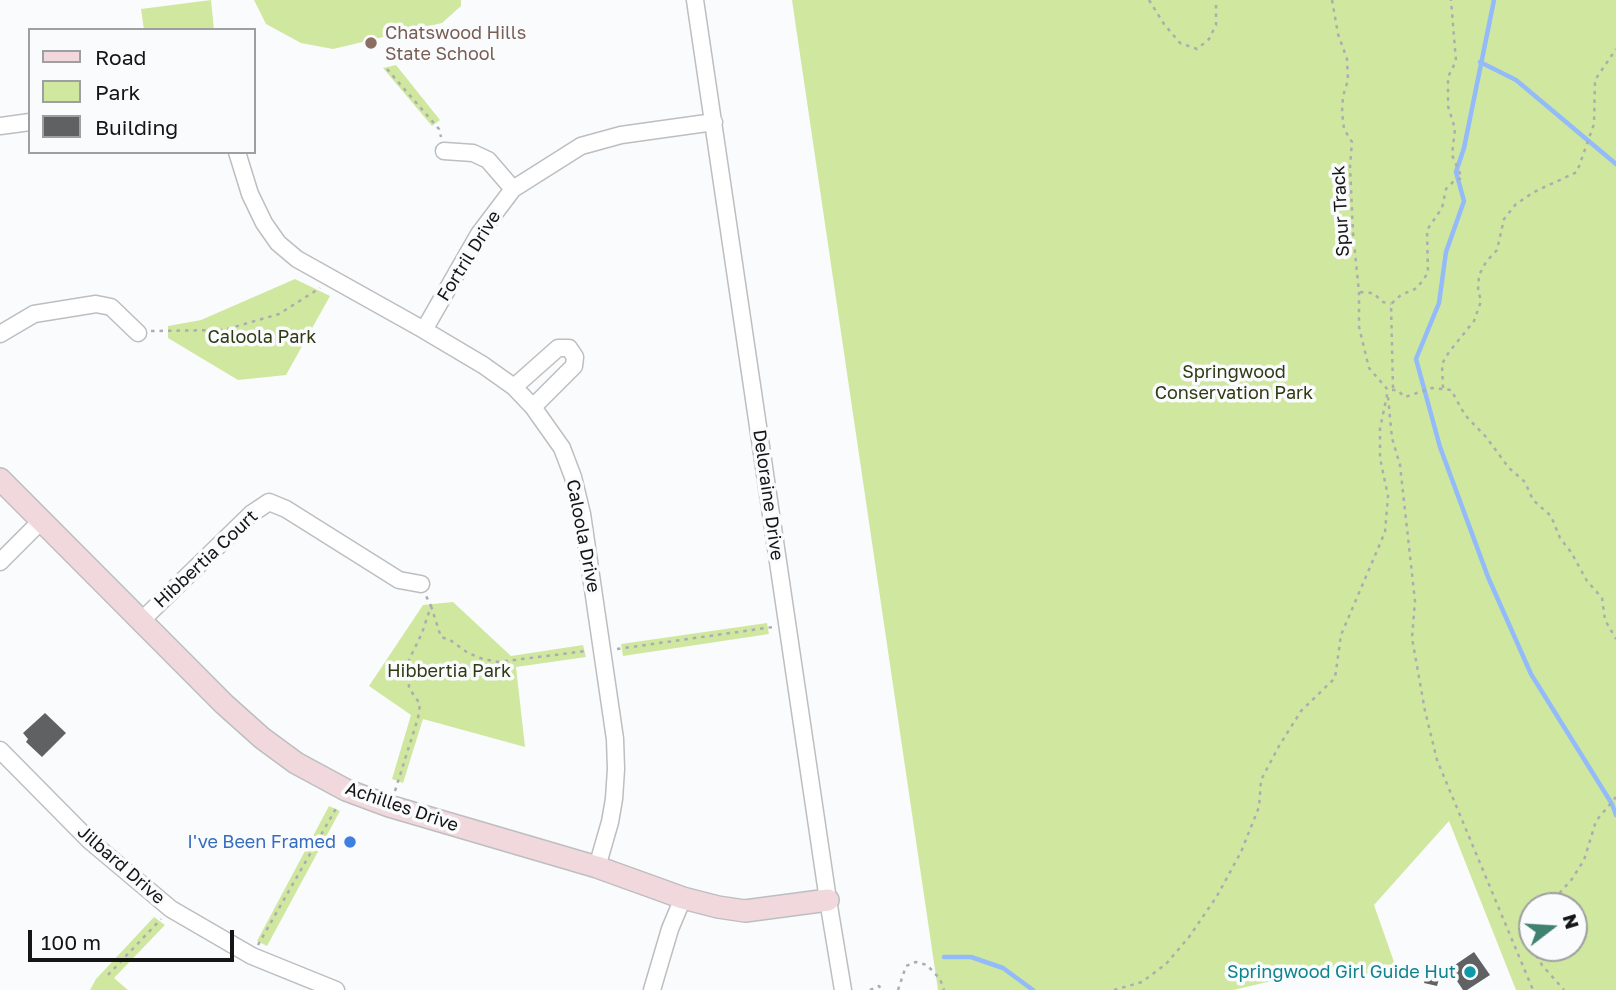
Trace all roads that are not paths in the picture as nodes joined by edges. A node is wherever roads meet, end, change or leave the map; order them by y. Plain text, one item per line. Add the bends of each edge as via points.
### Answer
1 (695, 0) edge
2 (28, 122) edge
3 (714, 122) junction
4 (0, 126) edge
5 (444, 150) road end
6 (238, 154) edge
7 (513, 188) junction
8 (424, 330) junction
9 (138, 333) road end
10 (0, 334) edge
11 (514, 387) junction
12 (533, 407) junction
13 (0, 479) edge
14 (42, 520) junction
15 (0, 562) edge
16 (421, 584) road end
17 (141, 621) junction
18 (0, 750) edge
19 (597, 867) junction
20 (683, 898) junction
21 (828, 900) junction
22 (336, 990) edge
23 (652, 990) edge
24 (843, 990) edge

1 - 3 street, Deloraine Drive
2 - 4 street
3 - 7 street, Fortril Drive via 621,135 581,146
3 - 21 street, Deloraine Drive
5 - 7 street via 473,153 488,160
6 - 8 street, Caloola Drive via 259,213 278,243 297,259
7 - 8 street, Fortril Drive via 479,234
8 - 11 street, Caloola Drive
9 - 10 street via 111,307 96,304 34,314
11 - 12 street, Caloola Drive
11 - 12 street via 558,348 569,348 574,366
12 - 19 street, Caloola Drive via 562,448 579,502 615,739 614,799
13 - 14 street, Achilles Drive
14 - 15 street
14 - 17 street, Achilles Drive
16 - 17 street, Hibbertia Court via 399,580 269,502
17 - 19 street, Achilles Drive via 262,738 346,790
18 - 22 street, Jilbard Drive via 90,841 171,909 251,956
19 - 20 street, Achilles Drive
20 - 21 street, Achilles Drive via 745,911
20 - 23 street
21 - 24 street, Deloraine Drive

